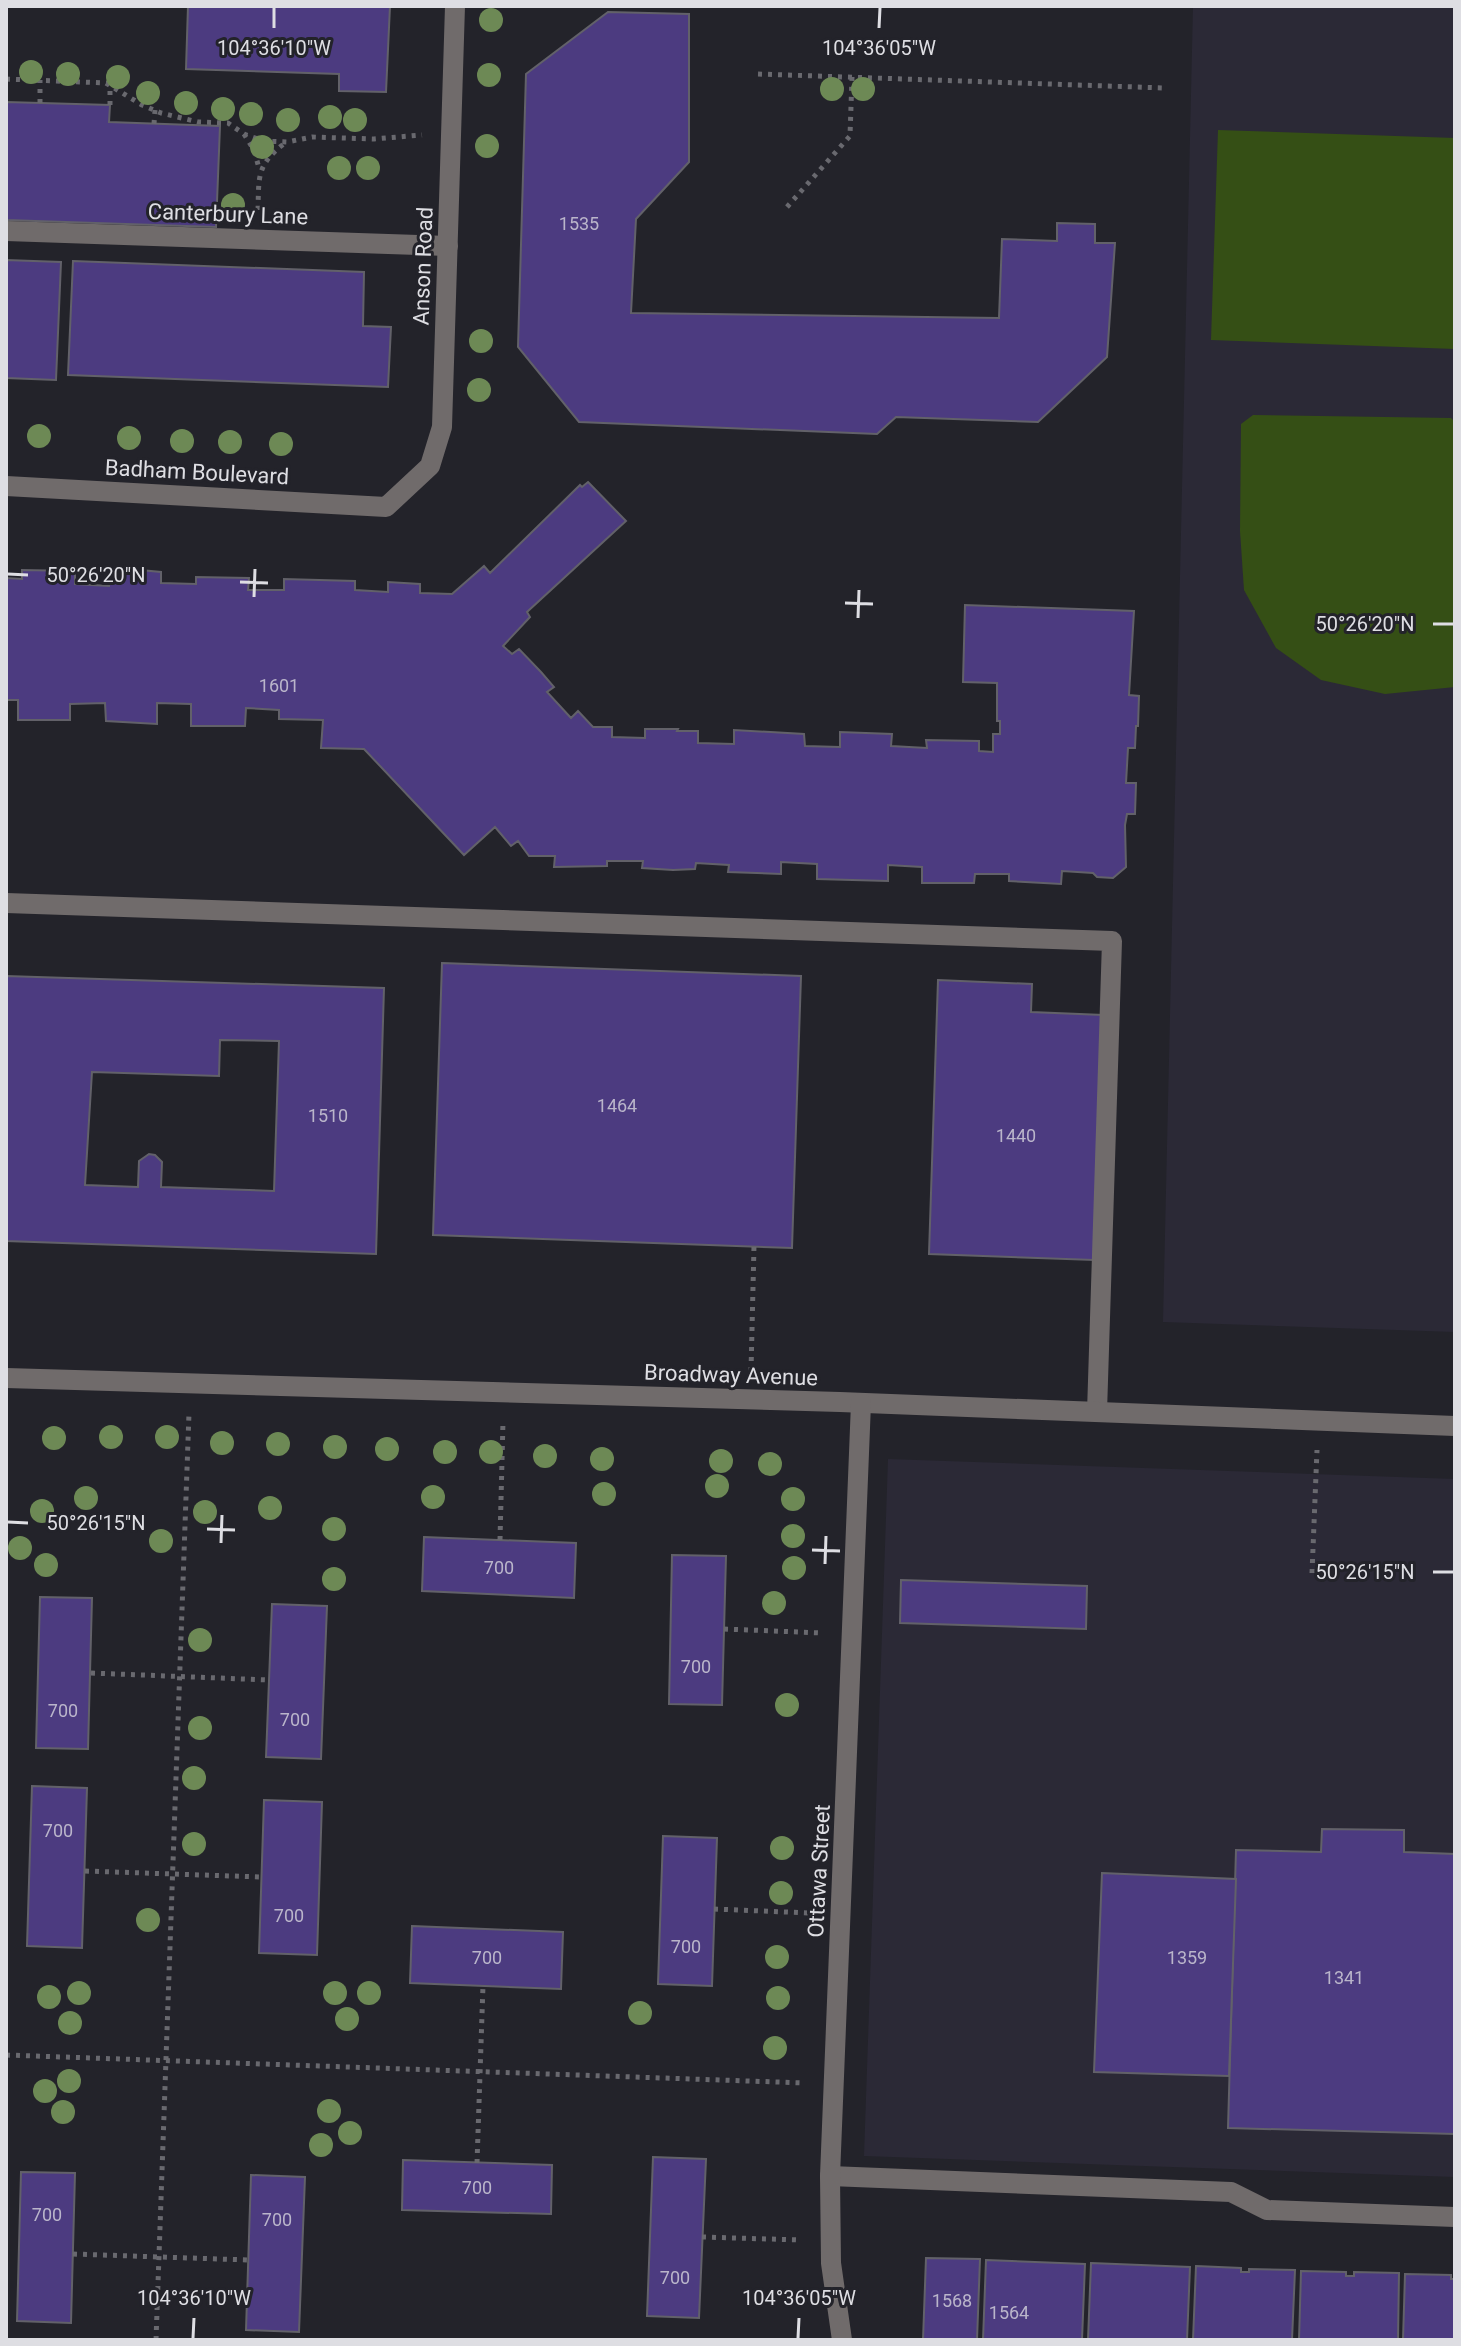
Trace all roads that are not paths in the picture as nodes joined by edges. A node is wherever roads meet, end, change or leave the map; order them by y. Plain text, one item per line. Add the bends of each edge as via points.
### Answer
1 (455, 6) edge
2 (6, 231) edge
3 (448, 246) junction
4 (6, 486) edge
5 (386, 507) joint
6 (6, 903) edge
7 (6, 1378) edge
8 (861, 1403) junction
9 (1097, 1412) junction
10 (1455, 1426) edge
11 (830, 2176) junction
12 (1455, 2217) edge
13 (842, 2340) edge

1 - 3 street, Anson Road
2 - 3 street, Canterbury Lane
3 - 5 street, Anson Road via 442,427 430,466
4 - 5 street, Badham Boulevard
6 - 9 street via 1112,941
7 - 8 street, Broadway Avenue
8 - 9 street, Broadway Avenue
8 - 11 street, Ottawa Street
9 - 10 street, Broadway Avenue
11 - 12 street via 1231,2192 1267,2210
11 - 13 street, Ottawa Street via 831,2263

